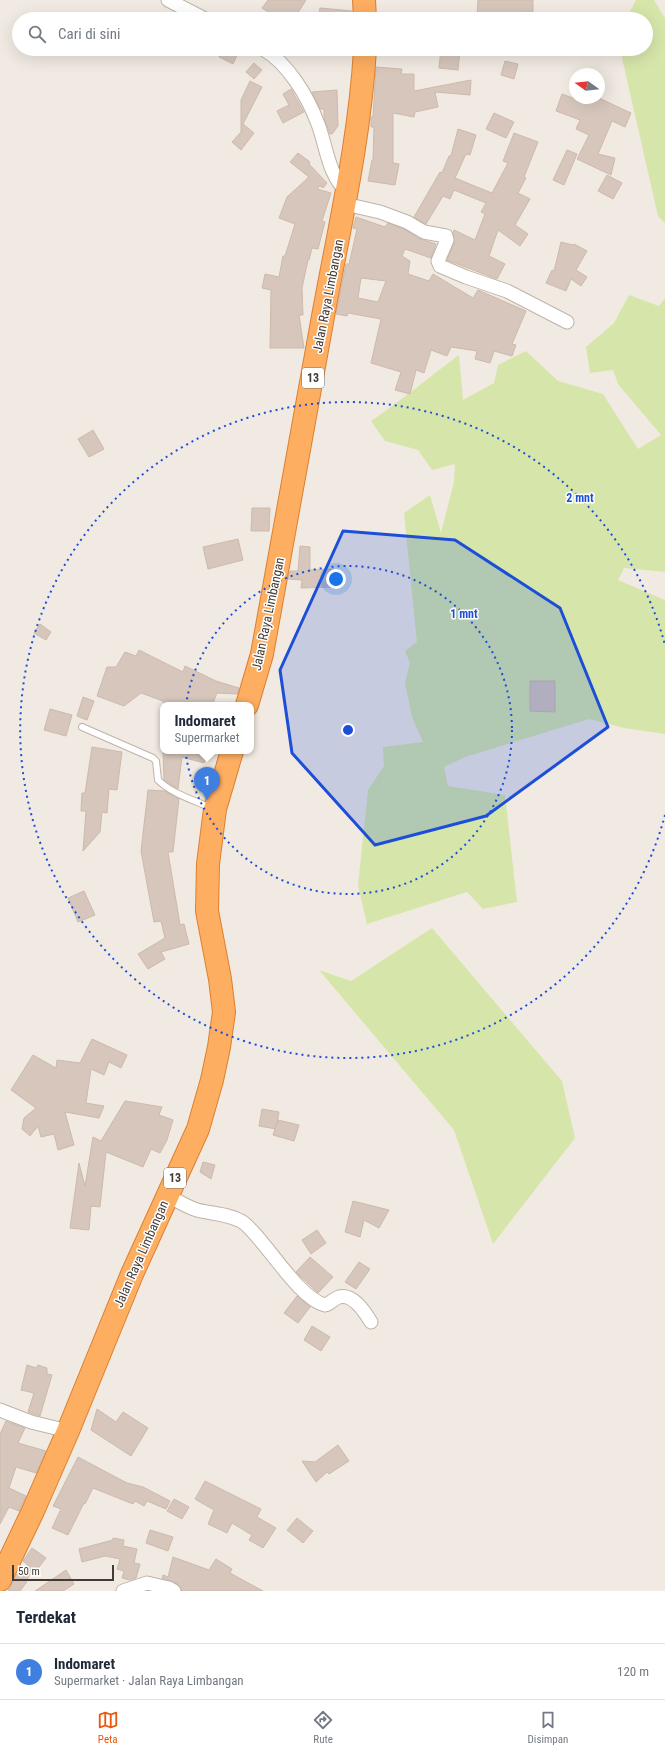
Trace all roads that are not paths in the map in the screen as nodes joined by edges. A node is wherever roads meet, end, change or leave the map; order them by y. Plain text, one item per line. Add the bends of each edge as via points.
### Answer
1 (168, 0) edge
2 (364, 0) edge
3 (191, 12) edge
4 (365, 12) edge
5 (272, 56) edge
6 (365, 56) edge
7 (347, 198) junction
8 (567, 322) dead end
9 (247, 702) edge
10 (82, 727) dead end
11 (231, 754) edge
12 (215, 809) junction
13 (167, 1196) junction
14 (371, 1322) dead end
15 (0, 1410) edge
16 (68, 1431) junction
17 (0, 1580) edge
18 (123, 1591) edge
19 (174, 1591) edge

1 - 3 street
2 - 4 highway
5 - 7 street via 299,84 317,123 334,177
6 - 7 highway, Jalan Raya Limbangan / 13 via 363,93
7 - 8 street via 407,222 424,232 446,236 447,240 438,261 440,266 507,291
7 - 9 highway, Jalan Raya Limbangan / 13 via 262,654
10 - 12 lane via 153,758 156,761 158,780 162,784
11 - 12 highway, Jalan Raya Limbangan / 13
12 - 13 highway, Jalan Raya Limbangan / 13 via 208,864 207,911 224,1012 212,1080 198,1129
13 - 14 street via 196,1210 238,1219 260,1240 307,1296 325,1306 342,1297 354,1301
13 - 16 highway, Jalan Raya Limbangan / 13
15 - 16 street via 31,1422
16 - 17 highway, Jalan Raya Limbangan / 13
18 - 19 street via 147,1583

